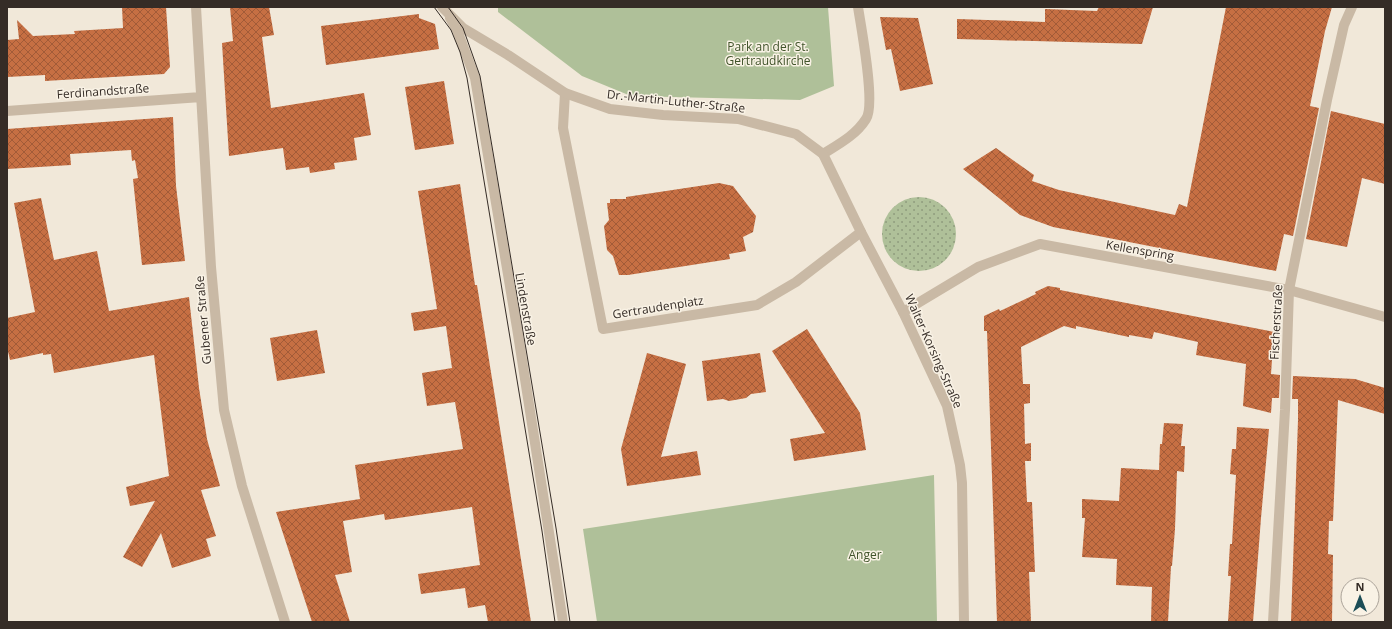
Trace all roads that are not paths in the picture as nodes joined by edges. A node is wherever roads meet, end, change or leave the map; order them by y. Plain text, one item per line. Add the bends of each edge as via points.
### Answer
1 (196, 7) edge
2 (858, 7) edge
3 (1352, 7) edge
4 (444, 11) edge
5 (565, 93) junction
6 (201, 97) junction
7 (7, 111) edge
8 (823, 154) junction
9 (861, 232) junction
10 (1289, 290) junction
11 (903, 312) junction
12 (1385, 317) edge
13 (285, 622) edge
14 (563, 622) edge
15 (964, 622) edge
16 (1273, 622) edge

1 - 6 street, Gubener Straße
2 - 8 street via 870,106 867,118 854,134
3 - 10 street, Fischerstraße via 1344,25 1327,100
4 - 5 street, Dr.-Martin-Luther-Straße via 463,28
4 - 14 street, Lindenstraße via 458,30 474,78 517,328
5 - 8 street, Dr.-Martin-Luther-Straße via 610,109 738,119 796,134
5 - 9 street, Gertraudenplatz via 563,128 603,329 757,304 796,282
6 - 7 street, Ferdinandstraße
6 - 13 street, Gubener Straße via 211,267 224,410 242,486
8 - 9 street, Walter-Korsing-Straße
9 - 11 street, Walter-Korsing-Straße
10 - 11 street, Kellenspring via 1040,244 978,267
10 - 12 street, Kellenspring
10 - 16 street, Fischerstraße
11 - 15 street, Walter-Korsing-Straße via 947,406 960,465

